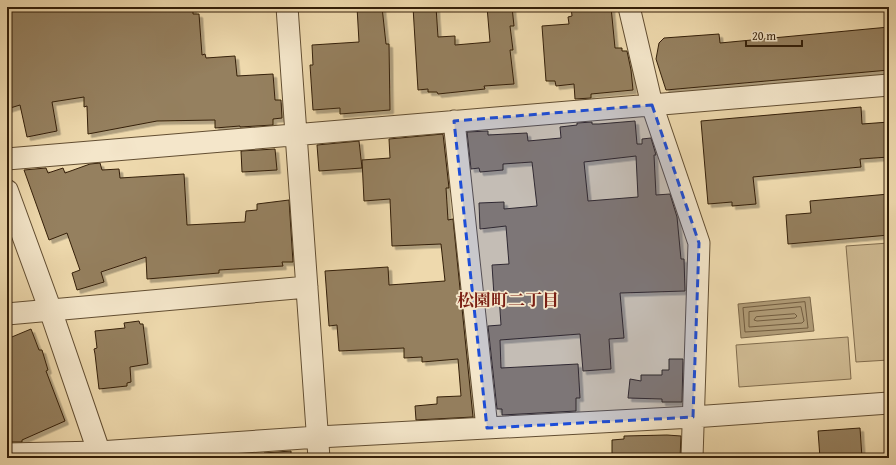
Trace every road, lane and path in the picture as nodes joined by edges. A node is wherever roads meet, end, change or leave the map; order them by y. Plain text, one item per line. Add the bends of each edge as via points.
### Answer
1 (287, 7) edge
2 (629, 7) edge
3 (889, 85) edge
4 (652, 105) junction
5 (454, 121) junction
6 (296, 134) junction
7 (7, 159) edge
8 (7, 191) edge
9 (307, 288) junction
10 (50, 310) junction
11 (7, 314) edge
12 (889, 403) edge
13 (693, 417) junction
14 (487, 428) junction
15 (318, 437) junction
16 (7, 454) edge
17 (100, 455) edge
18 (319, 458) edge
19 (692, 458) edge

1 - 6 street
2 - 4 street
3 - 4 street
4 - 5 street
4 - 13 street via 699,243
5 - 6 street
5 - 14 street
6 - 7 street
6 - 9 street
8 - 10 street
9 - 10 street
9 - 15 street
10 - 11 street
10 - 17 street
12 - 13 street
13 - 14 street
13 - 19 street
14 - 15 street
15 - 17 street
15 - 18 street
16 - 17 street

